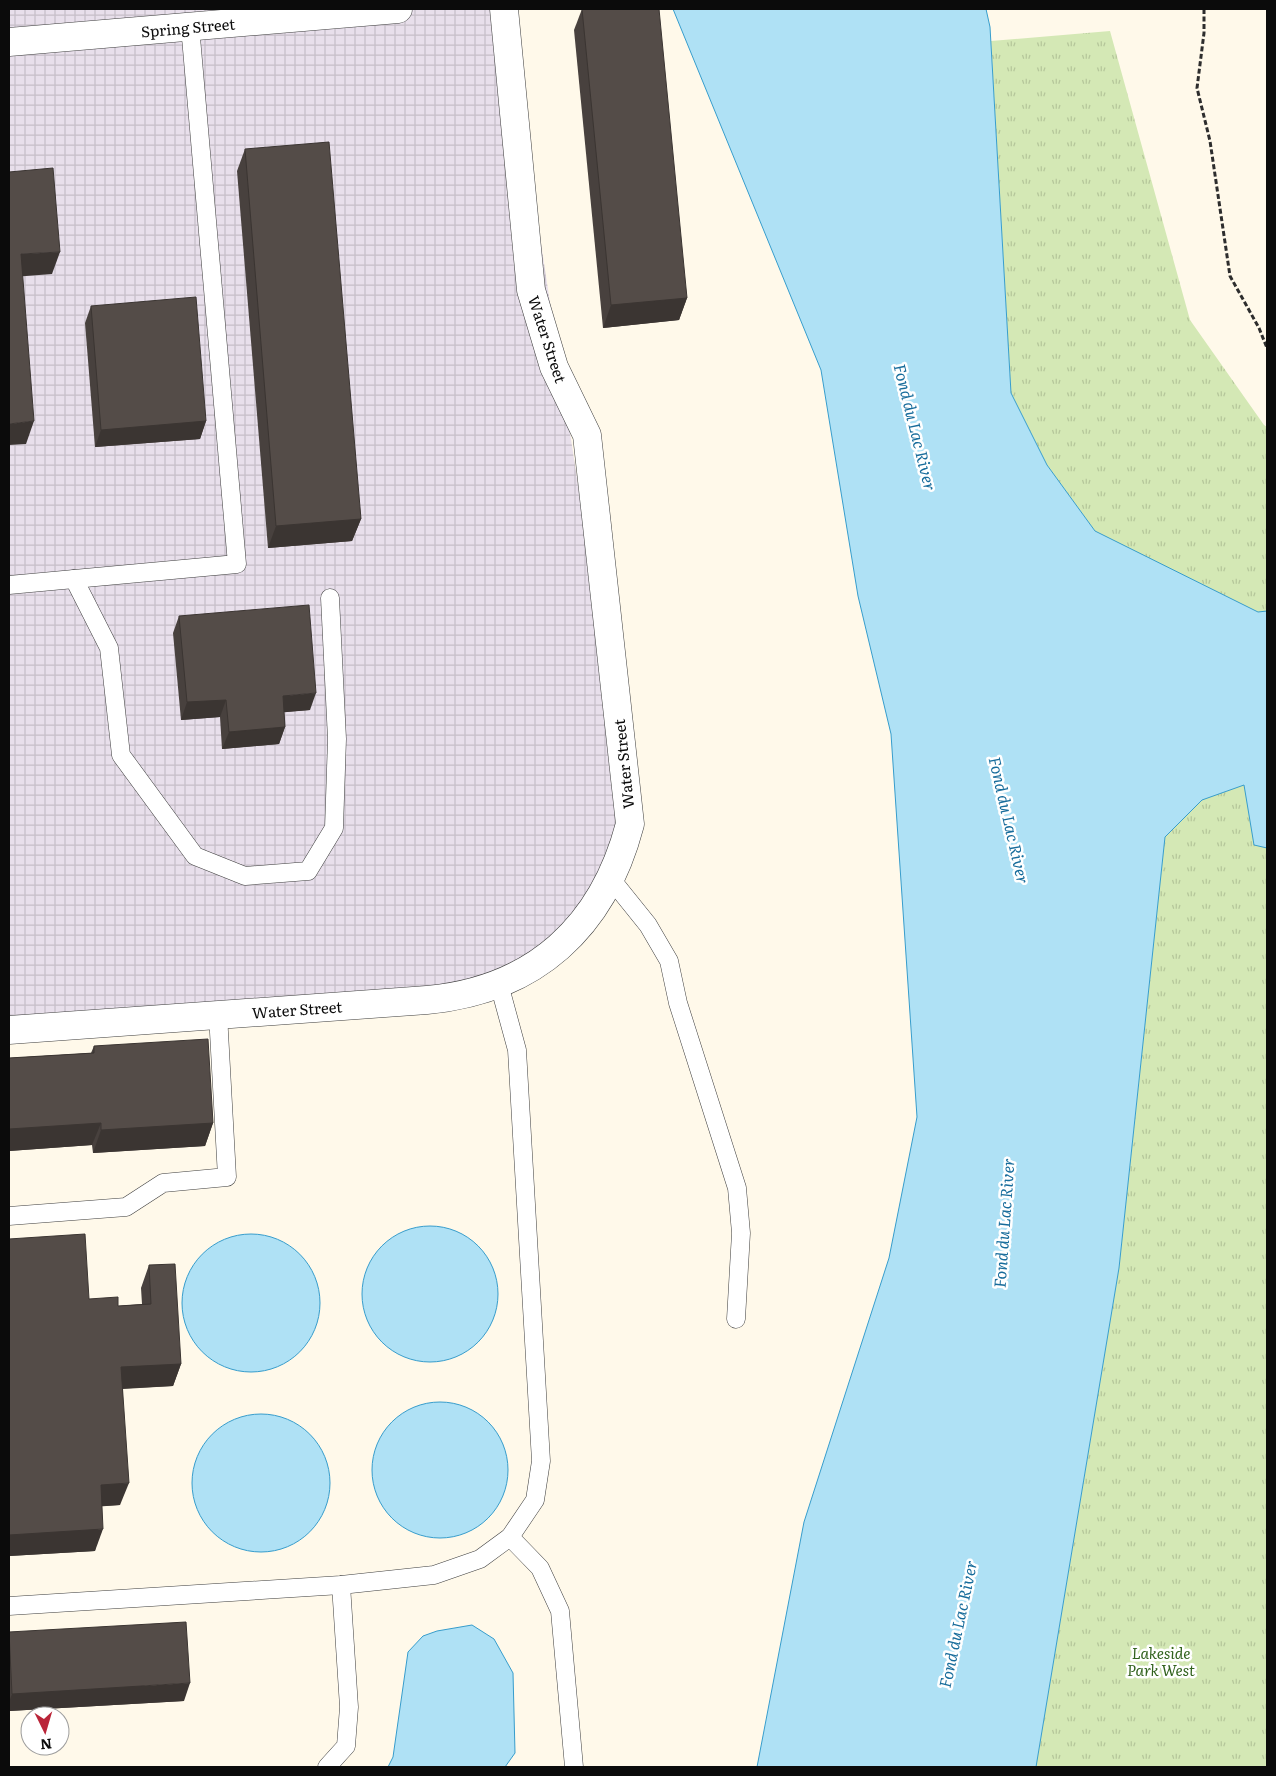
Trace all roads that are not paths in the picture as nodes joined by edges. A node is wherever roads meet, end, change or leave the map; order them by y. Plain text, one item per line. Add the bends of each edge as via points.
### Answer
1 (398, 9) edge
2 (504, 9) edge
3 (190, 26) junction
4 (9, 42) edge
5 (74, 578) junction
6 (9, 584) edge
7 (330, 598) dead end
8 (611, 879) junction
9 (499, 984) junction
10 (218, 1014) junction
11 (9, 1030) edge
12 (9, 1216) edge
13 (736, 1319) dead end
14 (510, 1537) junction
15 (341, 1585) junction
16 (9, 1606) edge
17 (327, 1767) edge
18 (574, 1767) edge

1 - 3 street, Spring Street
2 - 8 street, Water Street via 531,290 554,367 587,435 630,824
3 - 4 street, Spring Street
3 - 5 lane via 237,564
5 - 6 lane
5 - 7 lane via 109,648 121,755 195,856 245,876 308,871 334,828 337,739
8 - 9 street, Water Street via 592,912 572,934 534,966
8 - 13 lane via 648,925 668,961 678,1003 737,1188 741,1234
9 - 10 street, Water Street via 442,999
9 - 14 lane via 517,1050 541,1461 535,1500
10 - 11 street, Water Street
10 - 12 lane via 227,1178 163,1183 126,1207
14 - 15 lane via 480,1559 434,1574
14 - 18 lane via 540,1568 560,1611
15 - 16 lane
15 - 17 lane via 349,1707 346,1746

